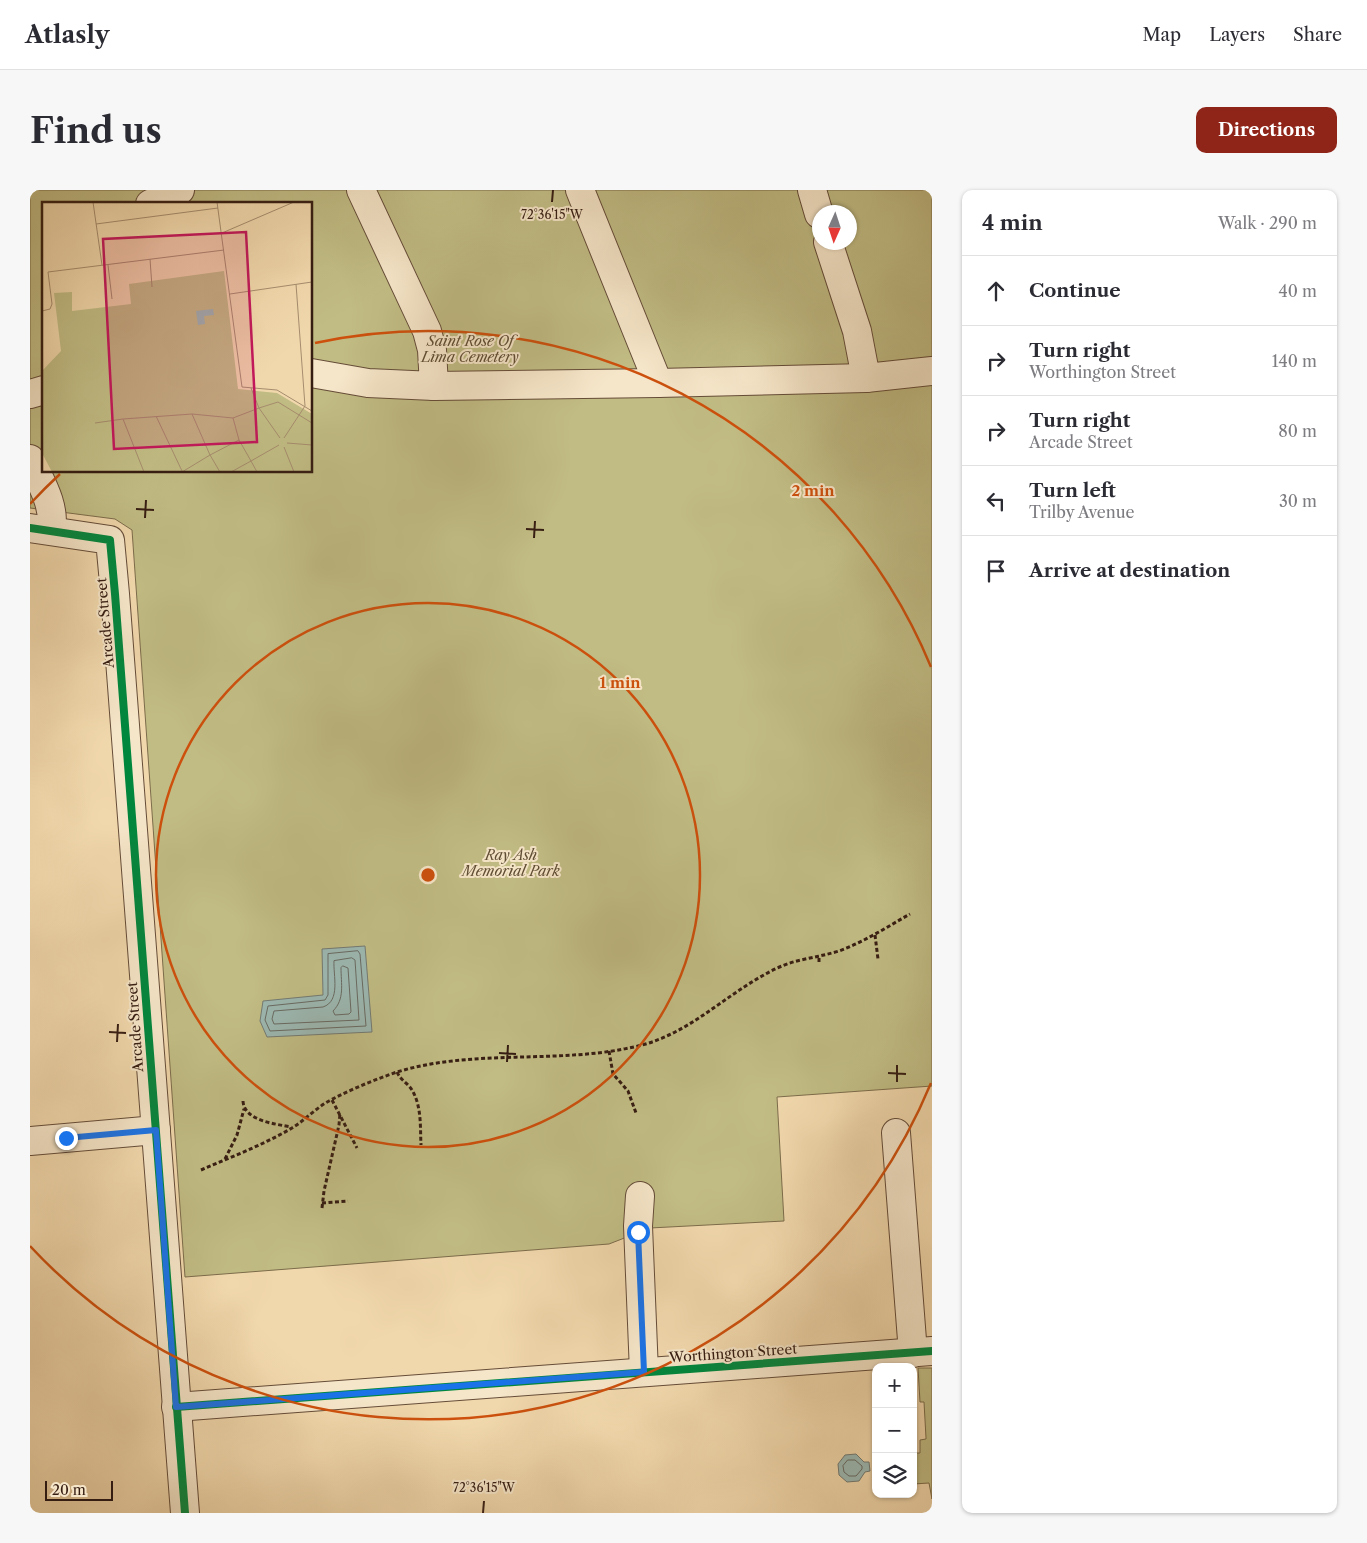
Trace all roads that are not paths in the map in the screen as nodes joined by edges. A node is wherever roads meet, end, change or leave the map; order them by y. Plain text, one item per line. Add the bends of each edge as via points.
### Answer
1 (136, 190) edge
2 (180, 190) edge
3 (361, 190) edge
4 (580, 190) edge
5 (812, 190) edge
6 (142, 202) edge
7 (154, 202) edge
8 (817, 205) edge
9 (831, 250) edge
10 (932, 372) edge
11 (312, 373) edge
12 (866, 378) junction
13 (658, 384) junction
14 (434, 386) junction
15 (30, 459) edge
16 (41, 529) edge
17 (156, 1130) junction
18 (896, 1133) dead end
19 (30, 1141) edge
20 (640, 1196) dead end
21 (922, 1352) edge
22 (644, 1372) junction
23 (176, 1407) junction
24 (182, 1512) edge

1 - 6 street
2 - 7 street
3 - 14 street via 427,331 432,350
4 - 13 street
5 - 8 street
9 - 12 street via 857,332
10 - 12 street
11 - 14 street via 368,383
12 - 13 street
13 - 14 street
15 - 16 street via 52,510 53,520
16 - 17 street, Arcade Street via 110,540
17 - 19 street
17 - 23 street, Arcade Street
18 - 21 street
20 - 22 street via 638,1232
21 - 22 street, Worthington Street
22 - 23 street, Worthington Street
23 - 24 street, Arcade Street

